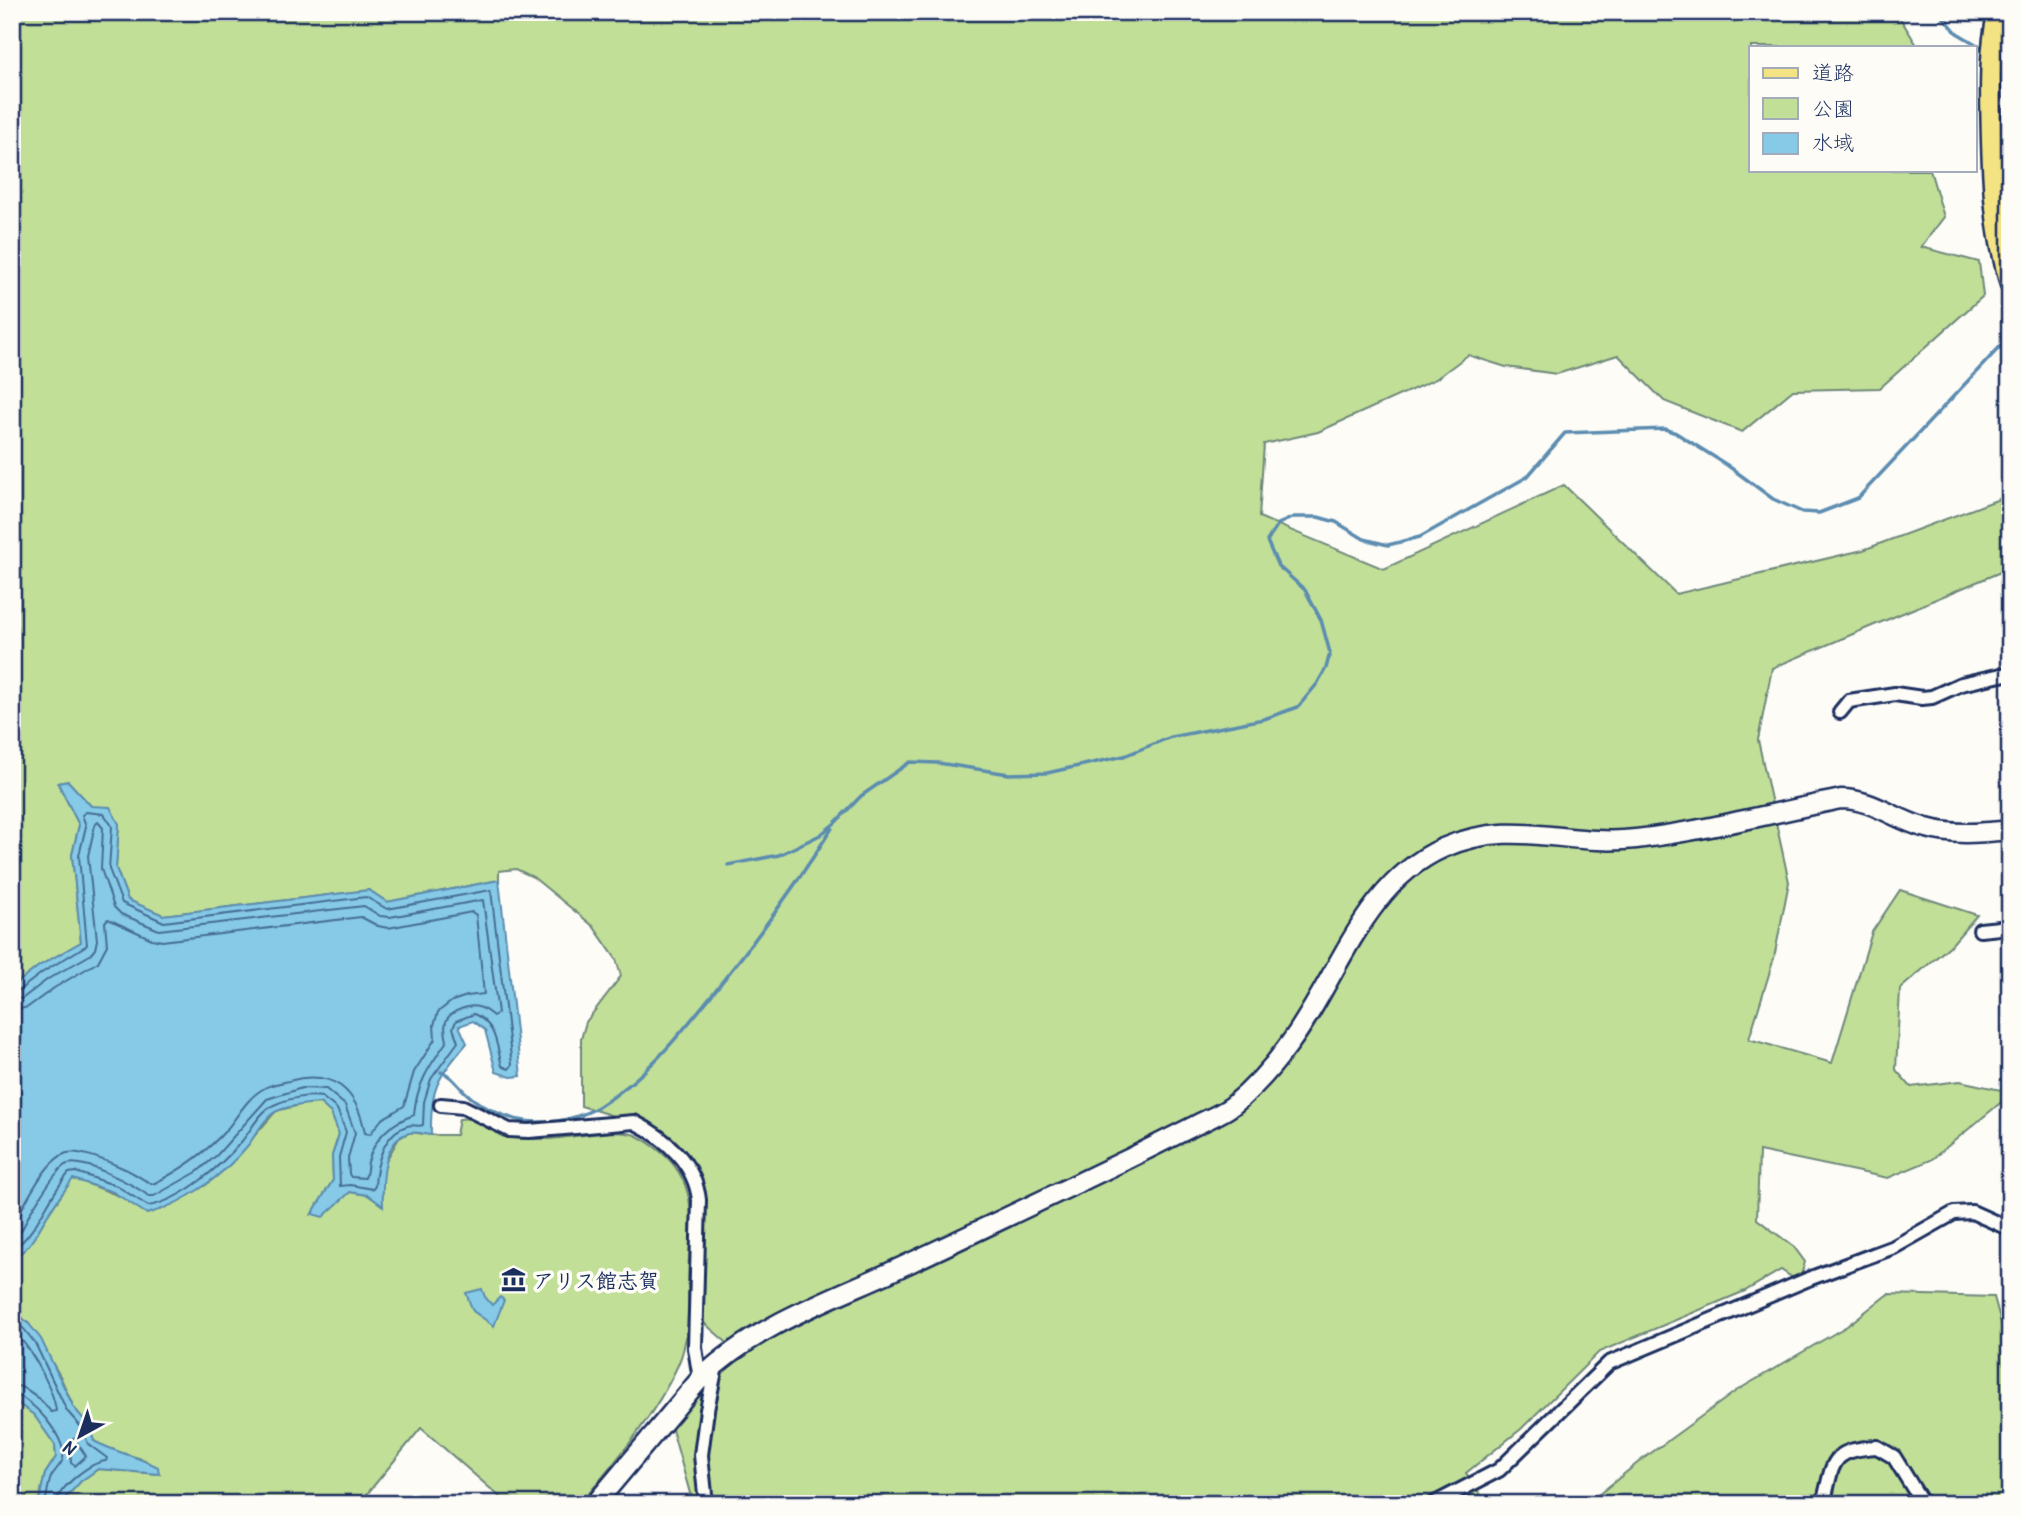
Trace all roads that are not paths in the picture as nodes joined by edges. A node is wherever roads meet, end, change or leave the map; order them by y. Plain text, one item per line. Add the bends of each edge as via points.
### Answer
1 (1996, 20) edge
2 (2010, 283) edge
3 (2010, 673) edge
4 (1840, 712) dead end
5 (2010, 830) edge
6 (2010, 927) edge
7 (1980, 930) dead end
8 (441, 1105) dead end
9 (2010, 1229) edge
10 (716, 1363) junction
11 (700, 1380) junction
12 (595, 1504) edge
13 (706, 1504) edge
14 (1433, 1504) edge
15 (1823, 1504) edge
16 (1923, 1504) edge

1 - 2 main road via 1990,59 1993,181
3 - 4 street via 1961,684 1932,697 1895,694 1849,702
5 - 10 street via 1941,833 1855,799 1841,799 1637,839 1523,832 1485,835 1439,850 1388,888 1289,1046 1227,1110 792,1316
6 - 7 street
8 - 11 street via 463,1107 509,1130 634,1122 680,1156 698,1185 695,1348
9 - 14 street via 1972,1212 1954,1213 1894,1247 1609,1363 1499,1470
10 - 11 street
10 - 13 street via 701,1455
11 - 12 street
15 - 16 street via 1834,1461 1844,1452 1877,1447 1894,1458

